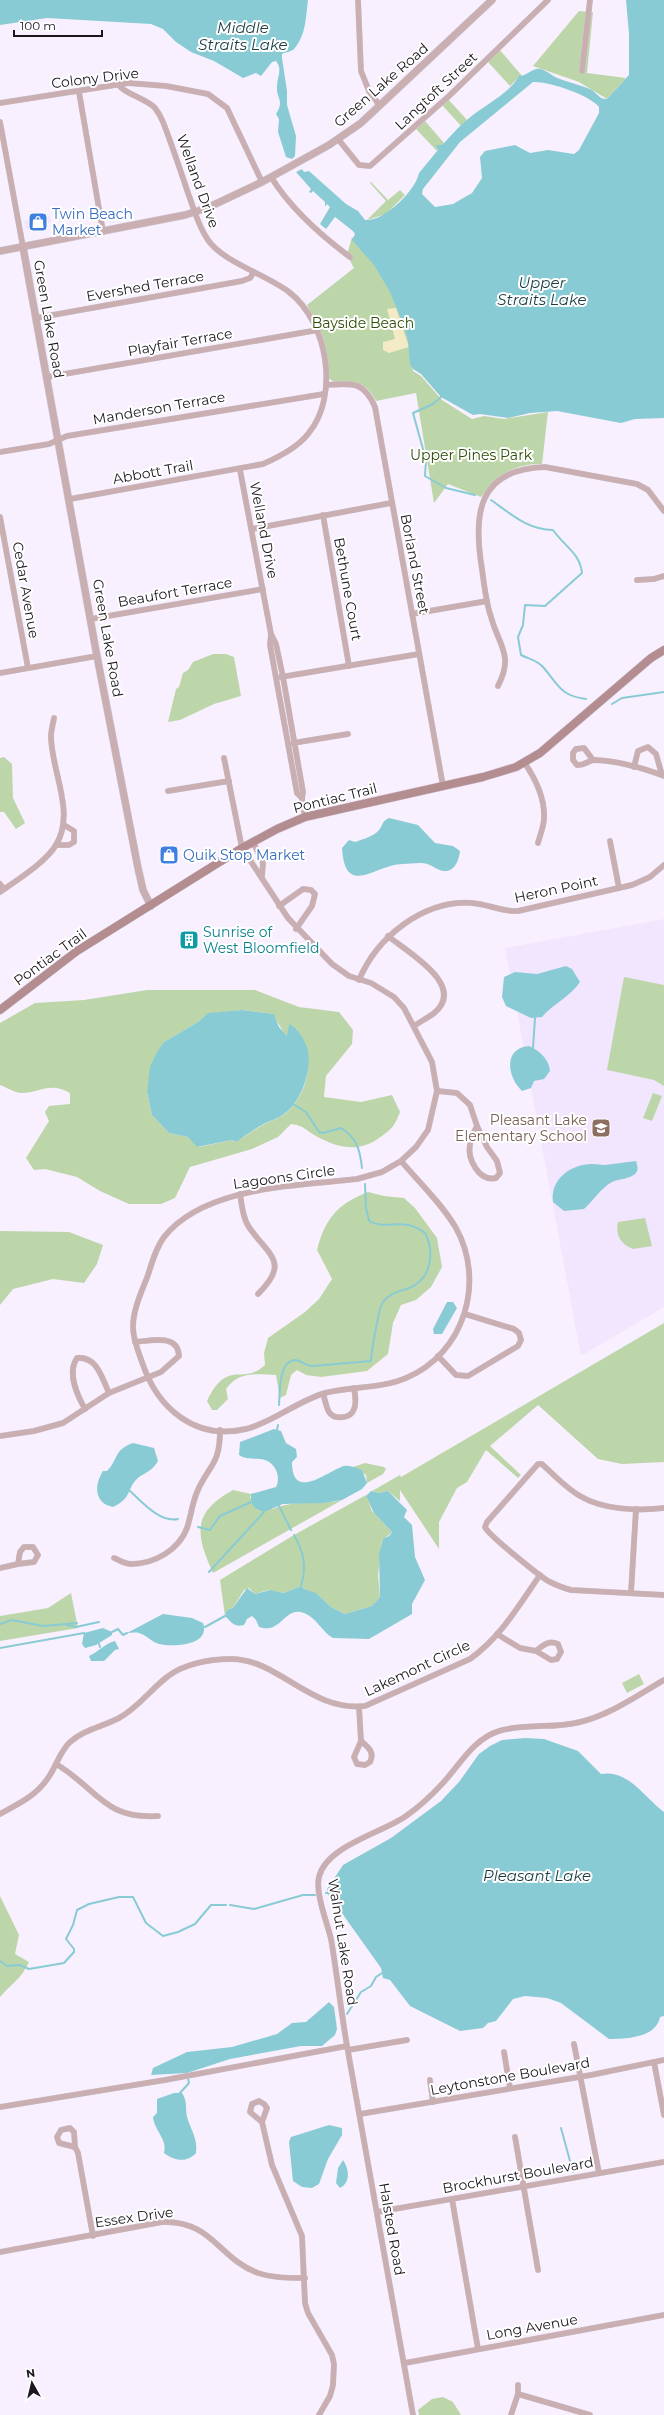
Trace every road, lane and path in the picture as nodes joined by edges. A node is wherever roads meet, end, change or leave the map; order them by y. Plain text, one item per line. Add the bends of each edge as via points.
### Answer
1 (358, 0) edge
2 (492, 0) edge
3 (548, 0) edge
4 (590, 0) edge
5 (582, 70) dead end
6 (119, 85) junction
7 (78, 92) junction
8 (0, 103) edge
9 (380, 106) junction
10 (0, 122) edge
11 (338, 139) junction
12 (271, 177) junction
13 (262, 182) junction
14 (195, 212) junction
15 (103, 232) junction
16 (23, 247) junction
17 (0, 251) edge
18 (350, 257) dead end
19 (254, 272) junction
20 (36, 318) junction
21 (318, 330) junction
22 (47, 377) junction
23 (326, 385) junction
24 (324, 394) junction
25 (58, 440) junction
26 (0, 452) edge
27 (240, 470) junction
28 (70, 499) junction
29 (392, 502) junction
30 (664, 511) edge
31 (323, 515) junction
32 (0, 517) edge
33 (252, 529) junction
34 (664, 576) edge
35 (637, 580) dead end
36 (263, 588) junction
37 (487, 601) junction
38 (412, 614) junction
39 (91, 619) junction
40 (271, 634) junction
41 (664, 650) edge
42 (419, 654) junction
43 (97, 656) junction
44 (349, 666) junction
45 (28, 668) junction
46 (0, 673) edge
47 (283, 677) junction
48 (276, 678) junction
49 (498, 686) dead end
50 (54, 718) dead end
51 (348, 734) dead end
52 (295, 742) junction
53 (288, 743) junction
54 (224, 758) dead end
55 (593, 760) dead end
56 (524, 762) junction
57 (634, 767) junction
58 (663, 776) edge
59 (229, 781) junction
60 (443, 786) junction
61 (168, 791) dead end
62 (302, 798) junction
63 (305, 817) junction
64 (64, 825) junction
65 (610, 841) dead end
66 (253, 842) junction
67 (538, 843) dead end
68 (56, 845) junction
69 (242, 848) junction
70 (664, 865) edge
71 (262, 876) junction
72 (1, 888) edge
73 (619, 888) junction
74 (151, 906) junction
75 (279, 906) junction
76 (296, 929) junction
77 (388, 936) junction
78 (359, 980) junction
79 (0, 1010) edge
80 (414, 1026) junction
81 (437, 1091) junction
82 (476, 1126) junction
83 (401, 1161) junction
84 (240, 1194) junction
85 (258, 1294) dead end
86 (465, 1314) junction
87 (135, 1342) junction
88 (438, 1356) junction
89 (147, 1378) junction
90 (354, 1388) junction
91 (109, 1393) junction
92 (323, 1394) junction
93 (85, 1409) junction
94 (220, 1430) junction
95 (0, 1436) edge
96 (664, 1508) edge
97 (636, 1509) junction
98 (114, 1558) dead end
99 (18, 1564) dead end
100 (0, 1568) edge
101 (540, 1575) junction
102 (631, 1593) junction
103 (664, 1595) edge
104 (497, 1634) junction
105 (536, 1651) dead end
106 (664, 1680) edge
107 (359, 1707) junction
108 (361, 1741) dead end
109 (56, 1764) junction
110 (0, 1814) edge
111 (158, 1816) dead end
112 (407, 2040) dead end
113 (574, 2044) dead end
114 (348, 2048) junction
115 (504, 2052) dead end
116 (664, 2060) edge
117 (654, 2062) junction
118 (580, 2077) junction
119 (430, 2080) dead end
120 (510, 2088) junction
121 (433, 2102) junction
122 (0, 2107) edge
123 (360, 2114) junction
124 (664, 2115) edge
125 (262, 2122) dead end
126 (515, 2137) dead end
127 (75, 2148) dead end
128 (664, 2162) edge
129 (599, 2173) junction
130 (524, 2186) junction
131 (452, 2199) junction
132 (377, 2212) junction
133 (93, 2236) junction
134 (0, 2252) edge
135 (538, 2270) dead end
136 (304, 2278) junction
137 (664, 2316) edge
138 (478, 2349) junction
139 (405, 2363) junction
140 (518, 2385) dead end
141 (518, 2394) junction
142 (576, 2413) edge
143 (319, 2415) edge
144 (413, 2415) edge
145 (511, 2415) edge
146 (590, 2415) edge

1 - 9 street via 361,71
2 - 9 street, Green Lake Road
3 - 11 street, Langtoft Street via 449,96 370,166 359,165
4 - 5 street
6 - 7 street, Colony Drive
6 - 13 street, Colony Drive via 145,83 192,90 208,94 219,101 227,108 240,132
6 - 14 street, Welland Drive via 155,108 164,122
7 - 8 street, Colony Drive
7 - 15 street
9 - 11 street, Green Lake Road
10 - 16 street
11 - 12 street, Green Lake Road
12 - 13 street, Green Lake Road
12 - 18 street via 293,207 319,233
13 - 14 street, Green Lake Road
14 - 15 street, Green Lake Road
14 - 19 street, Welland Drive via 204,235 213,246
15 - 16 street, Green Lake Road
16 - 17 street
16 - 20 street, Green Lake Road
19 - 20 street, Evershed Terrace via 242,281
19 - 21 street, Welland Drive via 290,292 302,304
20 - 22 street, Green Lake Road
21 - 22 street, Playfair Terrace
21 - 23 street, Welland Drive via 325,363
22 - 25 street, Green Lake Road
23 - 24 street, Welland Drive
23 - 29 street, Borland Street via 357,385 364,388 371,398 378,418
24 - 25 street, Manderson Terrace via 68,436
24 - 27 street, Welland Drive via 316,422 308,435 298,444 263,464
25 - 26 street, Manderson Terrace via 50,444
25 - 28 street, Green Lake Road
27 - 28 street, Abbott Trail
27 - 33 street, Welland Drive
28 - 39 street, Green Lake Road
29 - 31 street
29 - 38 street, Borland Street
30 - 37 street via 648,490 625,481 544,467 510,474 487,494 478,516 478,545
31 - 33 street
31 - 44 street, Bethune Court
32 - 45 street, Cedar Avenue
33 - 36 street, Welland Drive
34 - 35 street
36 - 39 street, Beaufort Terrace
36 - 40 street, Welland Drive
37 - 38 street
37 - 49 street via 505,656 506,672
38 - 42 street, Borland Street
39 - 43 street, Green Lake Road
40 - 47 street, Welland Drive via 276,644
40 - 48 street, Welland Drive via 270,645
41 - 56 main road, Pontiac Trail via 651,658 553,742
42 - 44 street
42 - 60 street, Borland Street
43 - 45 street
43 - 74 street, Green Lake Road via 143,890
44 - 47 street
45 - 46 street
47 - 48 street
47 - 52 street, Welland Drive
48 - 53 street, Welland Drive
50 - 64 street via 51,736
51 - 52 street
52 - 53 street
52 - 62 street, Welland Drive
53 - 62 street, Welland Drive via 297,793
54 - 59 street, Lagoons Circle
55 - 57 street
56 - 60 main road, Pontiac Trail via 503,772
56 - 67 street via 535,780 541,800 544,818
57 - 58 street
57 - 58 street via 638,751 648,747 656,754
59 - 61 street
59 - 69 street, Lagoons Circle
60 - 63 main road, Pontiac Trail
62 - 63 street, Welland Drive
63 - 66 main road, Pontiac Trail
64 - 68 street
64 - 68 street via 74,831 74,842 69,845
65 - 73 street
66 - 69 main road, Pontiac Trail
66 - 71 street, Lagoons Circle via 263,863
68 - 72 street via 31,869
69 - 71 street, Lagoons Circle via 254,869
69 - 74 main road, Pontiac Trail
70 - 73 street, Heron Point via 650,877
71 - 75 street, Lagoons Circle
73 - 77 street, Heron Point via 518,911 505,912 473,903 458,904 422,914
74 - 79 main road, Pontiac Trail via 77,951
75 - 76 street, Lagoons Circle
75 - 76 street via 303,889 311,890 315,894 312,906
76 - 78 street, Lagoons Circle via 332,964
77 - 78 street, Heron Point via 370,958
77 - 80 street via 436,974 443,984 444,996 440,1006 434,1014
78 - 80 street, Lagoons Circle via 384,989 394,997
80 - 81 street, Lagoons Circle via 432,1062
81 - 82 street via 456,1093 467,1100 473,1111
81 - 83 street, Lagoons Circle via 428,1130 416,1148
82 - 82 street via 497,1161 500,1173 496,1178 487,1179 471,1160 470,1145
83 - 84 street, Lagoons Circle via 371,1176
83 - 86 street, Lagoons Circle via 445,1212 464,1243 470,1289
84 - 85 street via 250,1229 271,1253 275,1270 271,1281
84 - 87 street, Lagoons Circle via 182,1220 163,1239 133,1317
86 - 88 street, Lagoons Circle via 451,1341
86 - 88 street via 514,1329 519,1333 518,1346 468,1376 461,1377
87 - 89 street, Lagoons Circle
87 - 89 street via 169,1341 174,1343 178,1350 179,1356 172,1364
88 - 90 street, Lagoons Circle via 406,1378 392,1383
89 - 91 street
89 - 94 street, Lagoons Circle via 162,1402 176,1415 209,1429
90 - 92 street, Lagoons Circle
90 - 92 street via 354,1410 341,1418 333,1416 328,1411
91 - 93 street
91 - 93 street via 93,1362 86,1357 77,1358 73,1365 73,1374 76,1389
92 - 94 street, Lagoons Circle via 256,1425 231,1431
93 - 95 street via 73,1418 52,1426
94 - 98 street via 220,1450 198,1490 187,1528 180,1542 166,1554 145,1562 130,1564
96 - 97 street
97 - 101 street via 594,1503 580,1496 542,1464 538,1464 487,1522 485,1528
97 - 102 street
99 - 100 street
101 - 102 street via 571,1590
101 - 104 street, Lakemont Circle
102 - 103 street
104 - 105 street via 520,1648
104 - 107 street, Lakemont Circle via 491,1643 470,1659 388,1698
106 - 114 street, Walnut Lake Road via 611,1710 580,1722 512,1729 486,1737 429,1798 389,1827 344,1848 330,1858 322,1869 318,1882 331,1940
107 - 108 street
107 - 109 street, Lakemont Circle via 337,1706 322,1700 274,1673 243,1660 200,1663 182,1668 168,1676 134,1708 118,1718 79,1735 68,1743
109 - 110 street, Lakemont Circle via 38,1792
109 - 111 street via 117,1811 139,1817
112 - 114 street
113 - 118 street
114 - 122 street
114 - 123 street, Halsted Road
115 - 120 street
116 - 117 street, Leytonstone Boulevard
117 - 118 street, Leytonstone Boulevard
117 - 124 street
118 - 120 street, Leytonstone Boulevard
118 - 129 street
119 - 121 street
120 - 121 street, Leytonstone Boulevard
121 - 123 street, Leytonstone Boulevard
123 - 132 street, Halsted Road
125 - 136 street via 272,2165 302,2236
126 - 130 street
127 - 133 street
128 - 129 street, Brockhurst Boulevard
129 - 130 street, Brockhurst Boulevard
130 - 131 street, Brockhurst Boulevard
130 - 135 street
131 - 132 street, Brockhurst Boulevard
131 - 138 street
132 - 139 street, Halsted Road
133 - 134 street, Essex Drive
133 - 136 street, Essex Drive via 162,2222 178,2222 203,2232 258,2273
136 - 143 street via 308,2313 332,2355 334,2364 330,2396
137 - 138 street, Long Avenue
138 - 139 street, Long Avenue
139 - 144 street, Halsted Road
140 - 141 street
141 - 142 street
141 - 145 street
142 - 146 street

